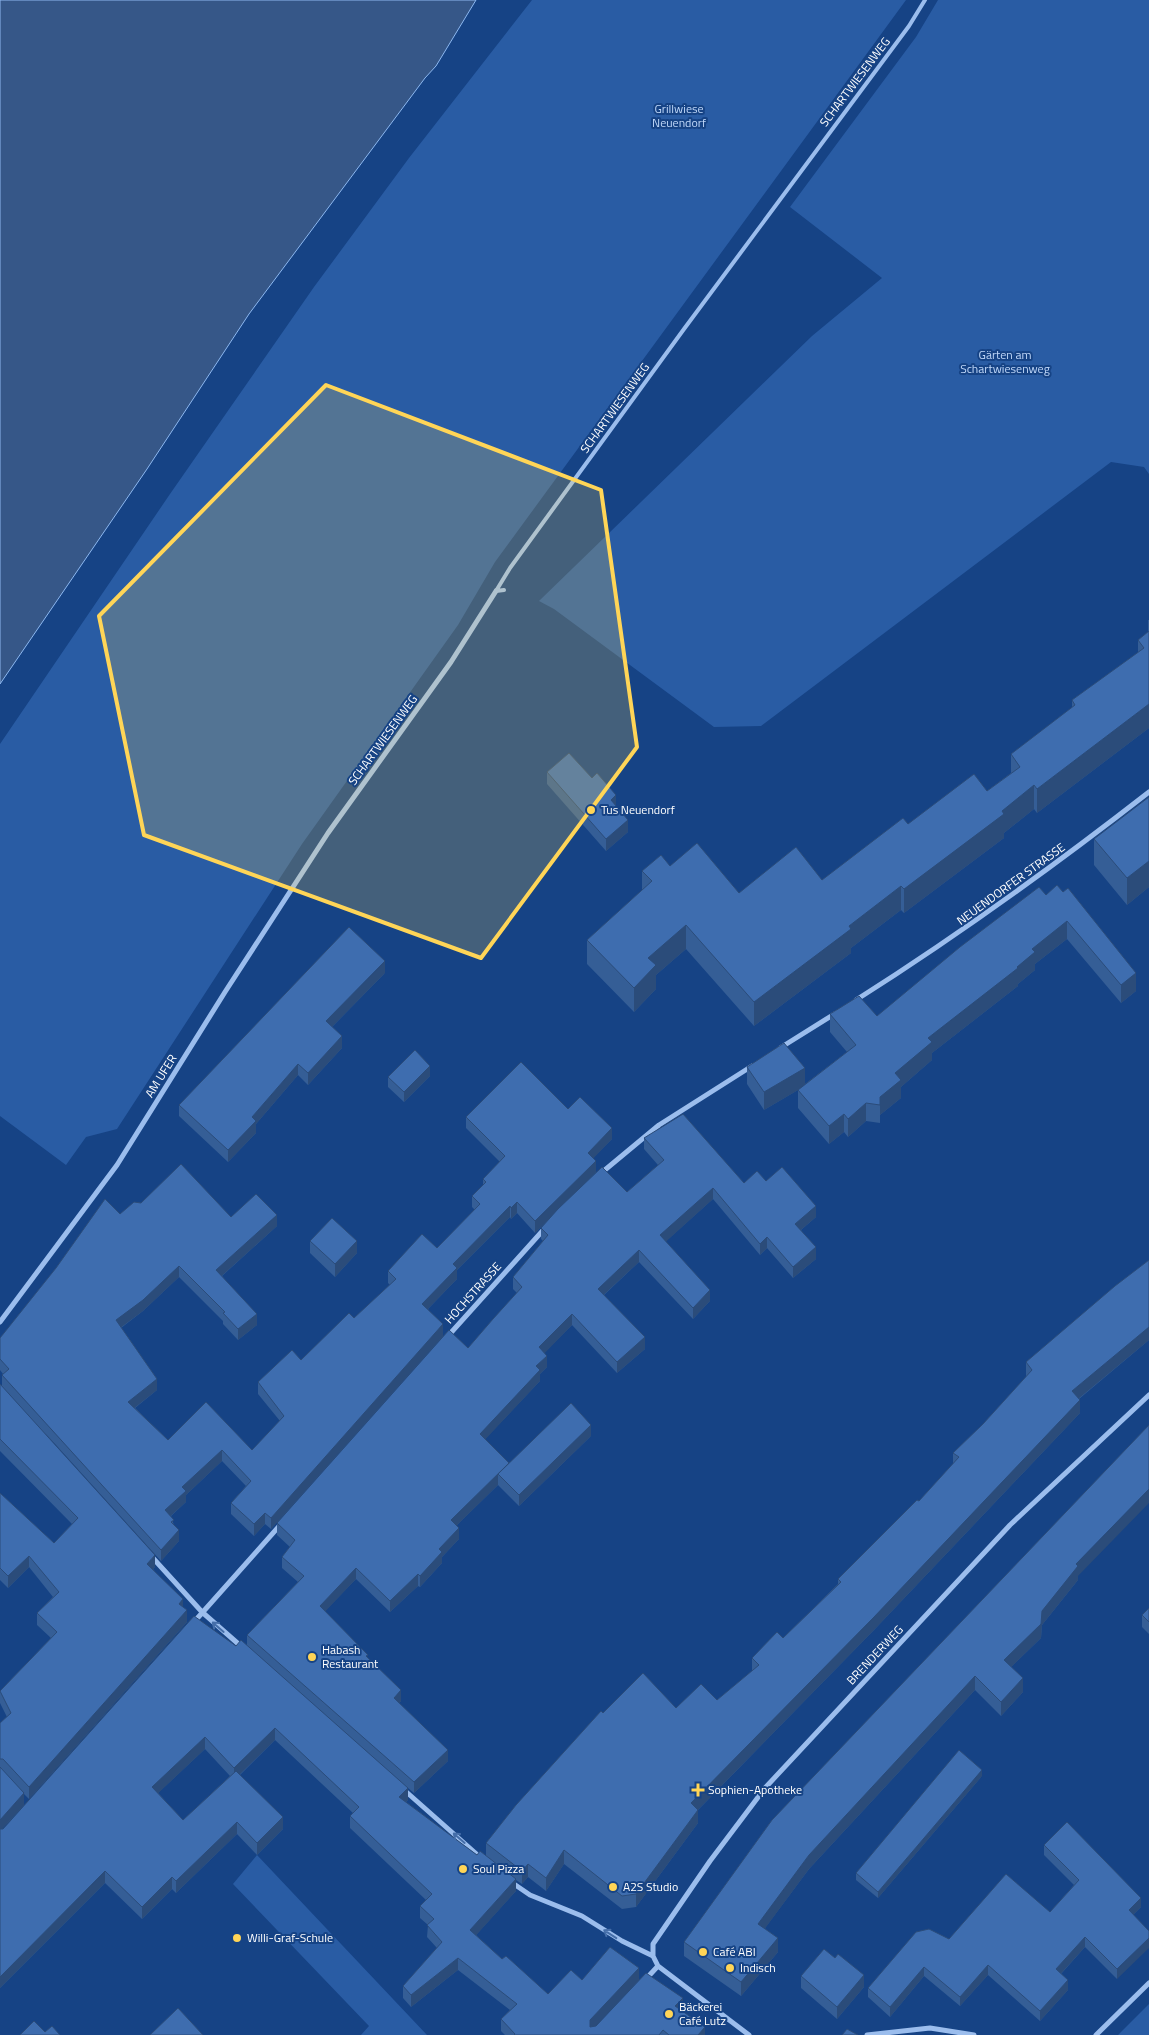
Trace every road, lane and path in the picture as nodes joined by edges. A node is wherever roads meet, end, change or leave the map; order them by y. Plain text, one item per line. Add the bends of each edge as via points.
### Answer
1 (925, 0) edge
2 (504, 590) dead end
3 (496, 591) junction
4 (1149, 792) edge
5 (328, 833) joint
6 (847, 1006) edge
7 (839, 1011) edge
8 (774, 1052) edge
9 (757, 1063) edge
10 (596, 1177) edge
11 (548, 1224) edge
12 (0, 1322) edge
13 (444, 1341) edge
14 (1149, 1395) edge
15 (287, 1517) edge
16 (150, 1555) edge
17 (202, 1612) junction
18 (189, 1627) edge
19 (246, 1652) edge
20 (395, 1782) edge
21 (484, 1861) edge
22 (507, 1879) edge
23 (653, 1956) junction
24 (658, 1966) junction
25 (1149, 1983) edge
26 (638, 1987) edge
27 (749, 2035) edge
28 (867, 2035) edge
29 (974, 2035) edge
30 (1096, 2035) edge

1 - 3 lane, SCHARTWIESENWEG
2 - 3 lane
3 - 5 street, SCHARTWIESENWEG via 451,662
4 - 6 street, NEUENDORFER STRASSE via 952,939
5 - 12 street, AM UFER via 117,1165
7 - 8 street
9 - 10 street via 659,1125
11 - 13 street, HOCHSTRASSE
14 - 23 street, BRENDERWEG via 1010,1525 765,1788 653,1944
15 - 17 street
16 - 17 street
17 - 18 street
19 -> 17 street
21 -> 20 street
23 -> 22 street via 582,1916 530,1895
23 - 24 street
24 - 26 street
24 - 27 street
25 - 30 street
28 - 29 street via 930,2028

